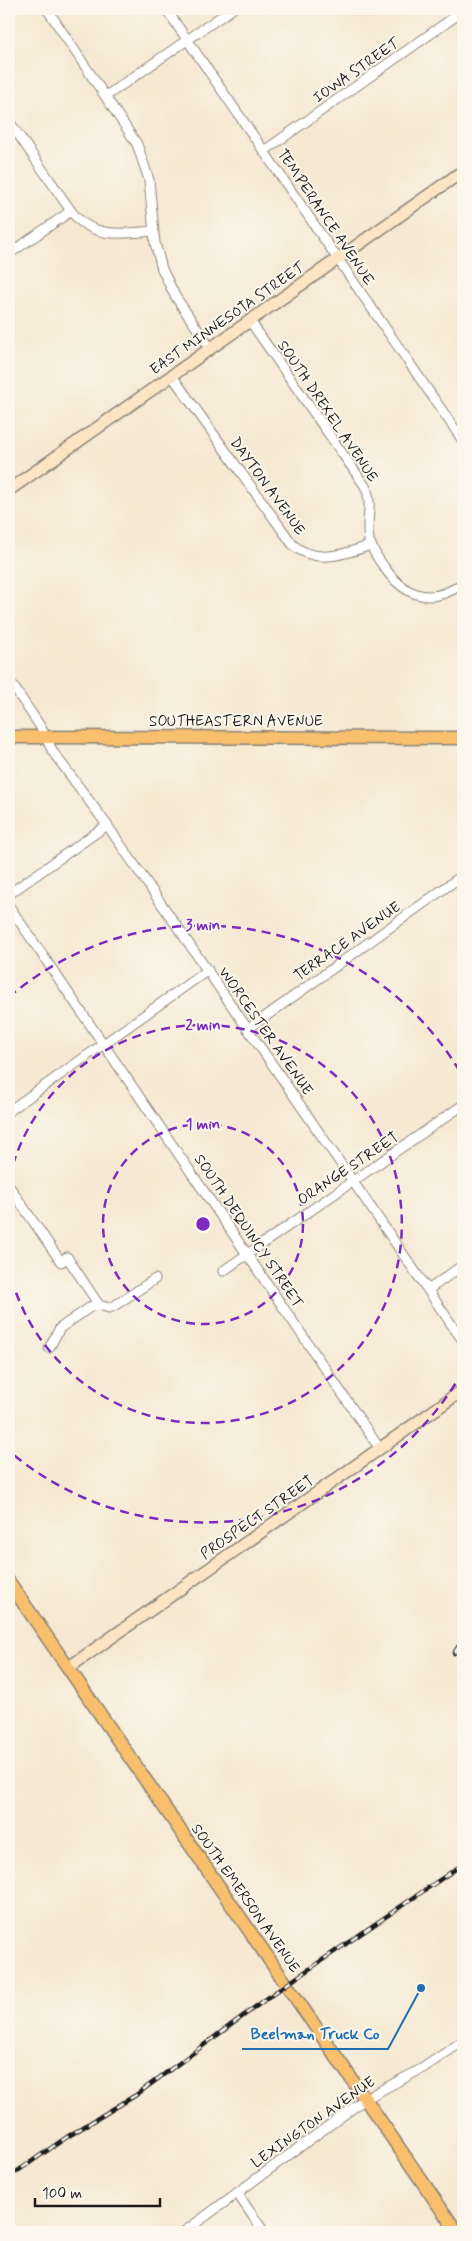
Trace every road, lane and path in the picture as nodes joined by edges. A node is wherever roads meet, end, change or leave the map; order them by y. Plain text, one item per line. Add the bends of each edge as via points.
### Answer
1 (46, 9) edge
2 (166, 9) edge
3 (232, 9) edge
4 (463, 11) edge
5 (188, 40) junction
6 (106, 96) junction
7 (9, 121) edge
8 (264, 151) junction
9 (463, 171) edge
10 (71, 211) junction
11 (154, 231) junction
12 (9, 254) edge
13 (338, 259) junction
14 (250, 321) junction
15 (211, 349) junction
16 (172, 376) junction
17 (463, 441) edge
18 (9, 490) edge
19 (371, 545) junction
20 (463, 583) edge
21 (9, 680) edge
22 (9, 737) edge
23 (45, 737) junction
24 (463, 738) edge
25 (107, 825) junction
26 (463, 875) edge
27 (9, 894) edge
28 (9, 906) edge
29 (208, 970) junction
30 (248, 1028) junction
31 (104, 1044) junction
32 (463, 1105) edge
33 (9, 1111) edge
34 (353, 1182) junction
35 (9, 1187) edge
36 (248, 1254) junction
37 (463, 1265) edge
38 (223, 1271) dead end
39 (155, 1279) dead end
40 (428, 1290) junction
41 (99, 1305) junction
42 (463, 1341) edge
43 (49, 1348) dead end
44 (463, 1390) edge
45 (380, 1448) junction
46 (9, 1582) edge
47 (68, 1668) junction
48 (463, 2041) edge
49 (365, 2099) junction
50 (237, 2193) junction
51 (184, 2232) edge
52 (264, 2232) edge
53 (457, 2232) edge

1 - 6 street
2 - 5 street, TEMPERANCE AVENUE
3 - 5 street
4 - 8 street, IOWA STREET
5 - 6 street
5 - 8 street, TEMPERANCE AVENUE
6 - 11 street via 130,130 143,158
7 - 10 street
8 - 13 street, TEMPERANCE AVENUE
9 - 13 street, EAST MINNESOTA STREET
10 - 11 street via 85,224 106,233
10 - 12 street
11 - 15 street via 158,256 168,283
13 - 14 street, EAST MINNESOTA STREET
13 - 17 street, TEMPERANCE AVENUE
14 - 15 street, EAST MINNESOTA STREET
14 - 19 street, SOUTH DREXEL AVENUE via 365,486 370,503 368,530
15 - 16 street, EAST MINNESOTA STREET
16 - 18 street, EAST MINNESOTA STREET
16 - 19 street, DAYTON AVENUE via 293,545 306,554 326,557
19 - 20 street, SOUTH DREXEL AVENUE via 394,580 414,593 438,595
21 - 23 street, WORCESTER AVENUE
22 - 23 main road, SOUTHEASTERN AVENUE
23 - 24 main road, SOUTHEASTERN AVENUE
23 - 25 street, WORCESTER AVENUE
25 - 27 street
25 - 29 street, WORCESTER AVENUE
26 - 30 street, TERRACE AVENUE
28 - 31 street, SOUTH DEQUINCY STREET
29 - 30 street, WORCESTER AVENUE
29 - 31 street
30 - 34 street, WORCESTER AVENUE
31 - 33 street
31 - 36 street, SOUTH DEQUINCY STREET
32 - 34 street, ORANGE STREET
34 - 36 street, ORANGE STREET
34 - 40 street, WORCESTER AVENUE
35 - 41 street via 61,1262 67,1258
36 - 38 street, ORANGE STREET
36 - 45 street, SOUTH DEQUINCY STREET
37 - 40 street
39 - 41 street via 114,1306
40 - 42 street, WORCESTER AVENUE
41 - 43 street via 64,1324
44 - 45 street, PROSPECT STREET
45 - 47 street, PROSPECT STREET
46 - 47 main road, SOUTH EMERSON AVENUE
47 - 49 main road, SOUTH EMERSON AVENUE
48 - 49 street, LEXINGTON AVENUE via 423,2068
49 - 50 street, LEXINGTON AVENUE
49 - 53 main road, SOUTH EMERSON AVENUE
50 - 51 street, LEXINGTON AVENUE
50 - 52 street

